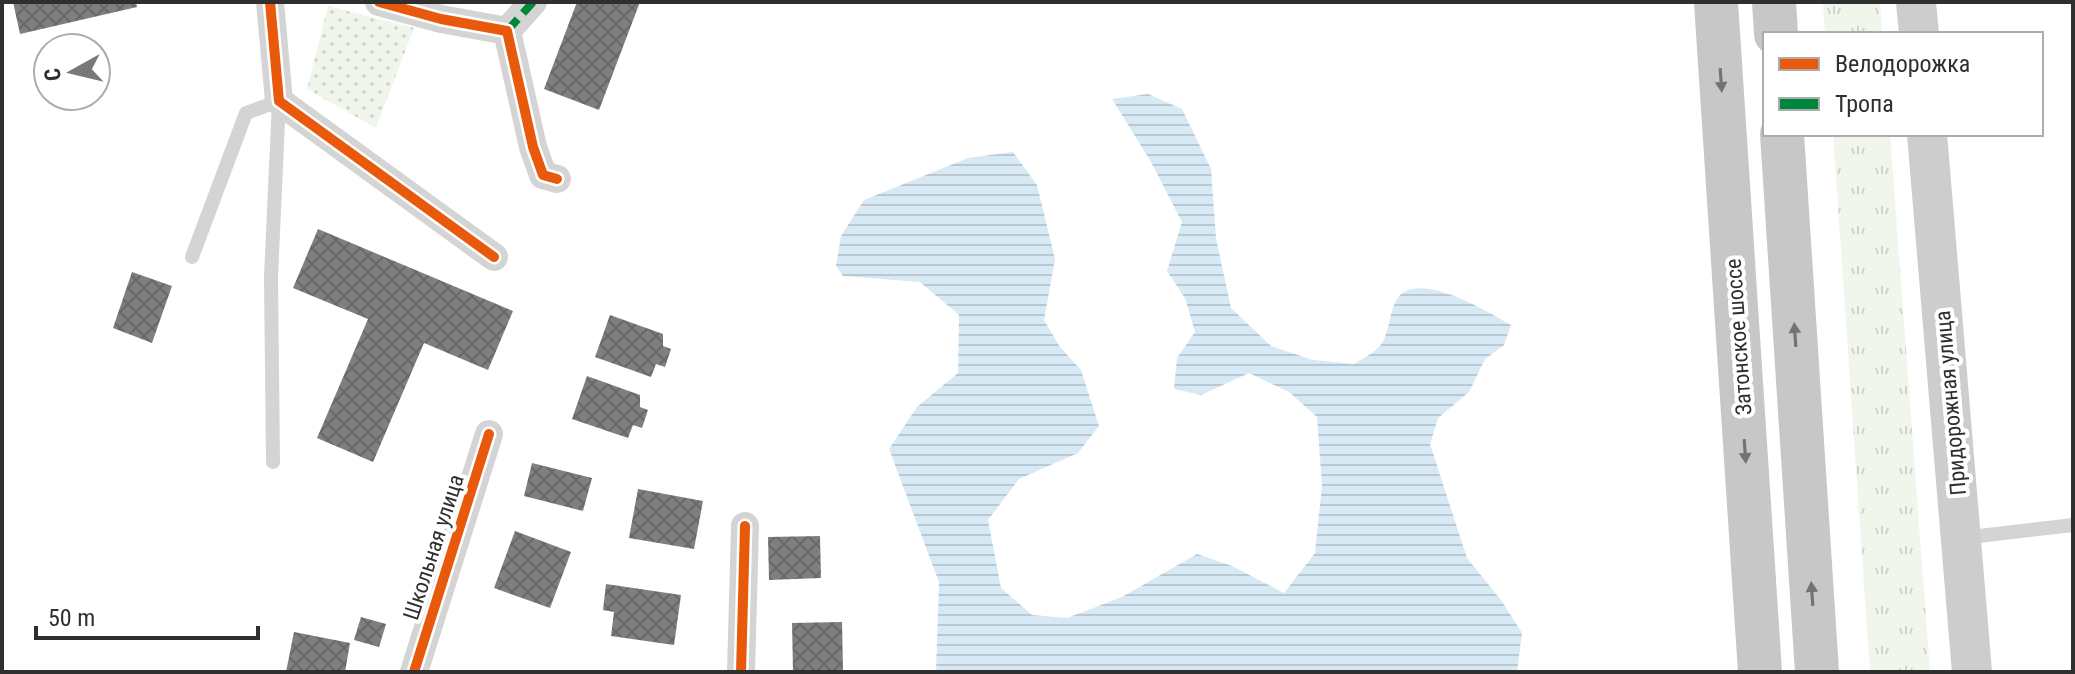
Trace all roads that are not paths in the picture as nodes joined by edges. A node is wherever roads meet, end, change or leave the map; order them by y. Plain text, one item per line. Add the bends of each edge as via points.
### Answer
1 (270, 2) edge
2 (379, 2) edge
3 (533, 2) edge
4 (1716, 2) edge
5 (1774, 2) edge
6 (1916, 2) edge
7 (507, 31) junction
8 (1776, 32) edge
9 (1919, 32) edge
10 (279, 101) junction
11 (1782, 136) edge
12 (1927, 136) edge
13 (557, 179) dead end
14 (192, 257) dead end
15 (494, 257) dead end
16 (489, 434) dead end
17 (273, 462) dead end
18 (2073, 525) edge
19 (745, 526) dead end
20 (1961, 538) junction
21 (414, 672) edge
22 (741, 672) edge
23 (1760, 672) edge
24 (1817, 672) edge
25 (1972, 672) edge

1 - 10 street
2 - 7 street
3 - 7 street
4 -> 23 main road, Затонское шоссе
5 - 8 main road
6 - 9 main road
7 - 13 street via 533,147 543,175
10 - 14 lane via 246,113
10 - 15 street
10 - 17 lane via 271,277
24 -> 11 main road
12 - 20 main road, Придорожная улица
16 - 21 street, Школьная улица
18 - 20 lane
19 - 22 street
20 - 25 main road, Придорожная улица

